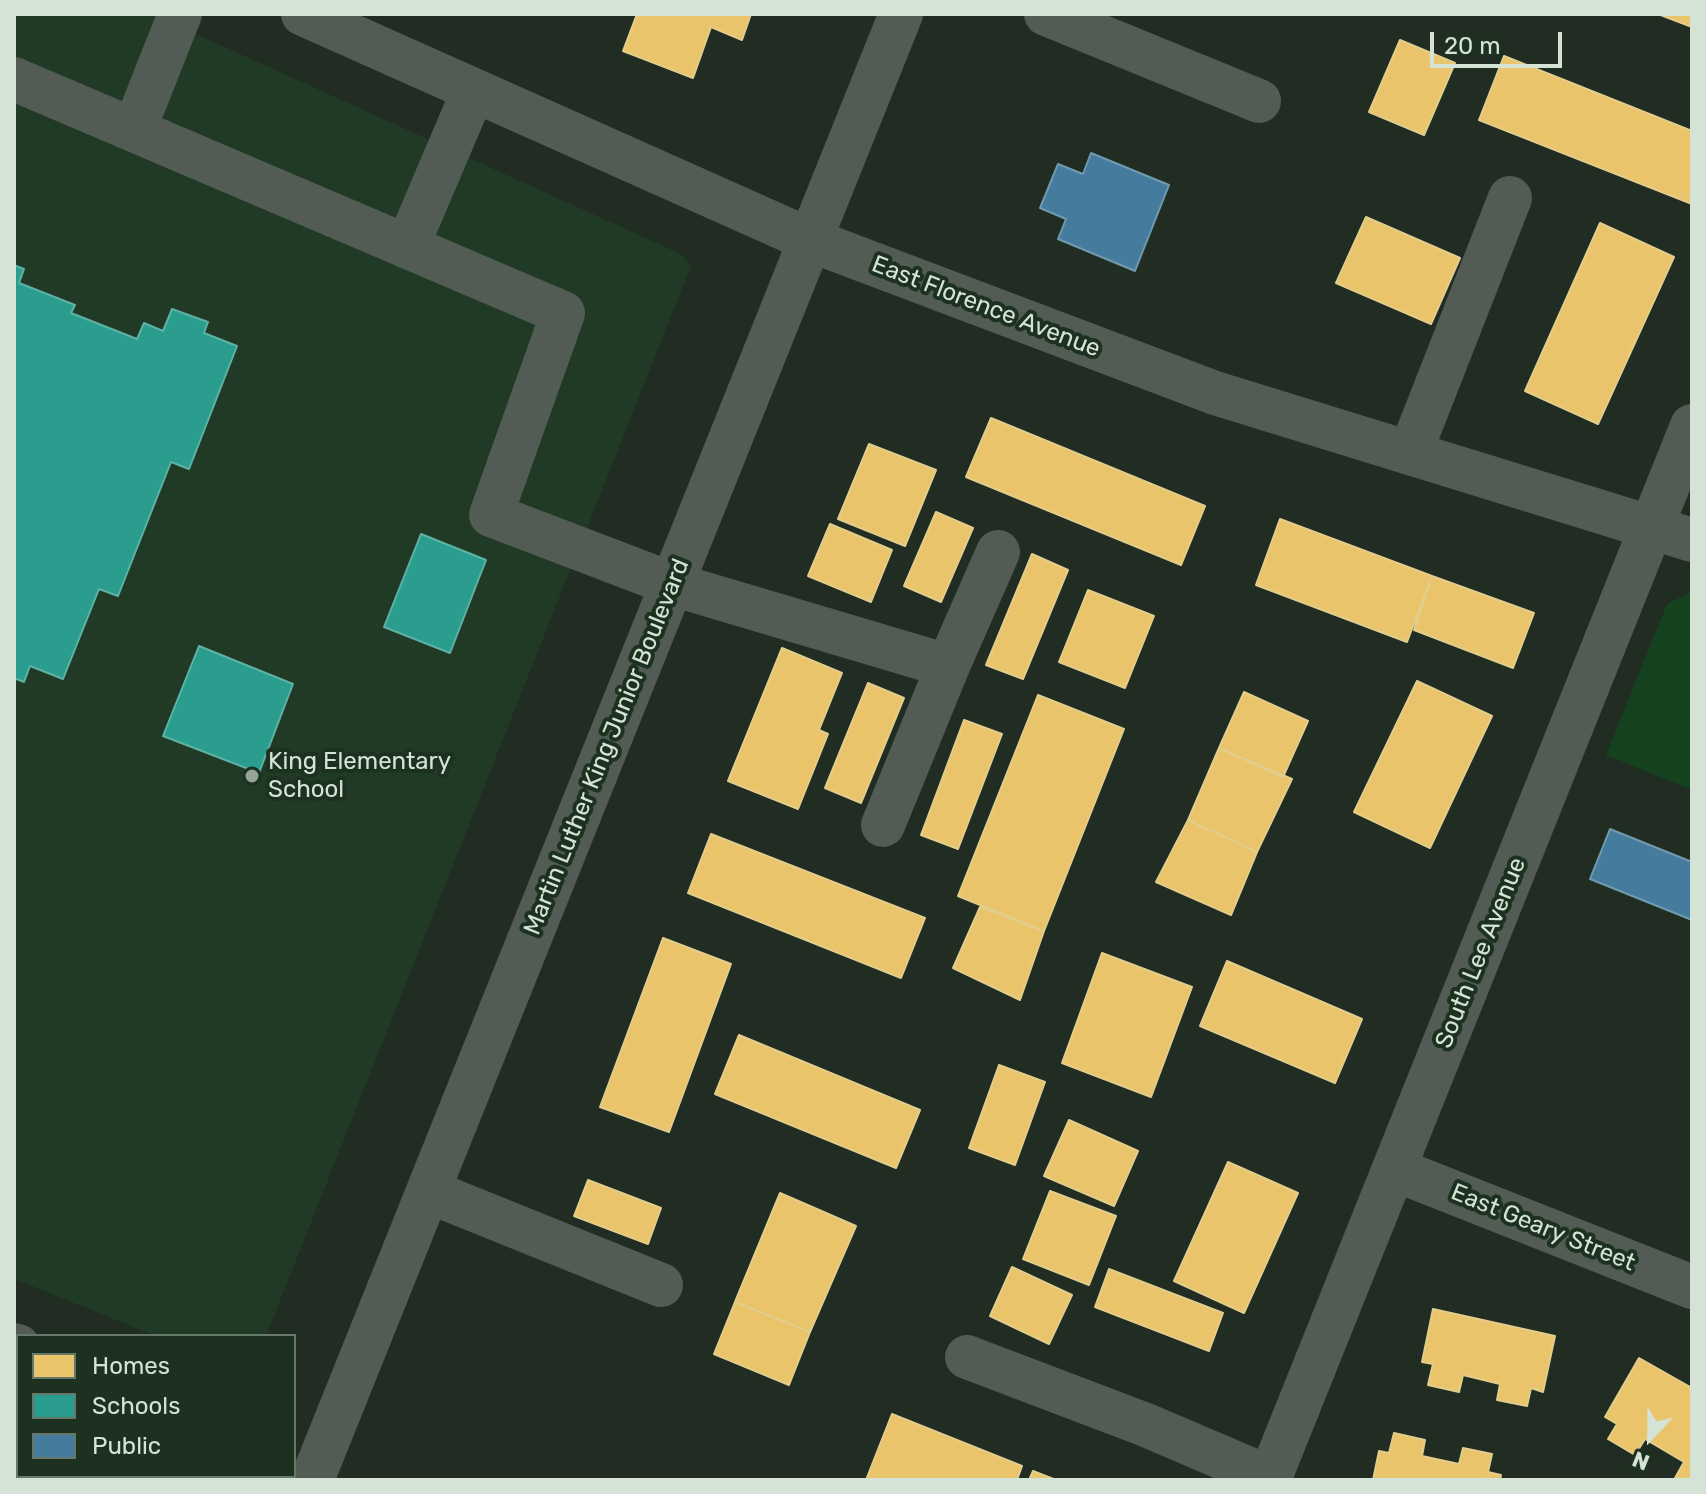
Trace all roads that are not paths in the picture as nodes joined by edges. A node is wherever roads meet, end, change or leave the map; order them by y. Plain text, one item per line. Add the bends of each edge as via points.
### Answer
1 (180, 14) edge
2 (303, 14) edge
3 (901, 14) edge
4 (1046, 14) edge
5 (14, 79) edge
6 (473, 92) junction
7 (1259, 101) dead end
8 (134, 130) junction
9 (1510, 198) dead end
10 (810, 240) junction
11 (407, 247) junction
12 (1692, 426) edge
13 (1410, 453) junction
14 (1672, 534) edge
15 (998, 552) dead end
16 (672, 584) junction
17 (948, 666) junction
18 (883, 825) dead end
19 (1394, 1169) junction
20 (428, 1191) junction
21 (661, 1285) dead end
22 (1692, 1287) edge
23 (967, 1357) dead end
24 (308, 1468) edge
25 (1270, 1479) edge

1 - 8 street
2 - 6 street, East Florence Avenue
3 - 10 street, Martin Luther King Junior Boulevard
4 - 7 street
5 - 8 street
6 - 10 street, East Florence Avenue
6 - 11 street
8 - 11 street
9 - 13 street
10 - 13 street, East Florence Avenue via 1215,393
10 - 16 street, Martin Luther King Junior Boulevard
11 - 16 street via 563,313 491,515
12 - 14 street, South Lee Avenue
13 - 14 street, East Florence Avenue
14 - 19 street, South Lee Avenue
15 - 17 street
16 - 17 street
16 - 20 street, Martin Luther King Junior Boulevard
17 - 18 street
19 - 22 street, East Geary Street
19 - 25 street, South Lee Avenue
20 - 21 street
20 - 24 street, Martin Luther King Junior Boulevard
23 - 25 street

